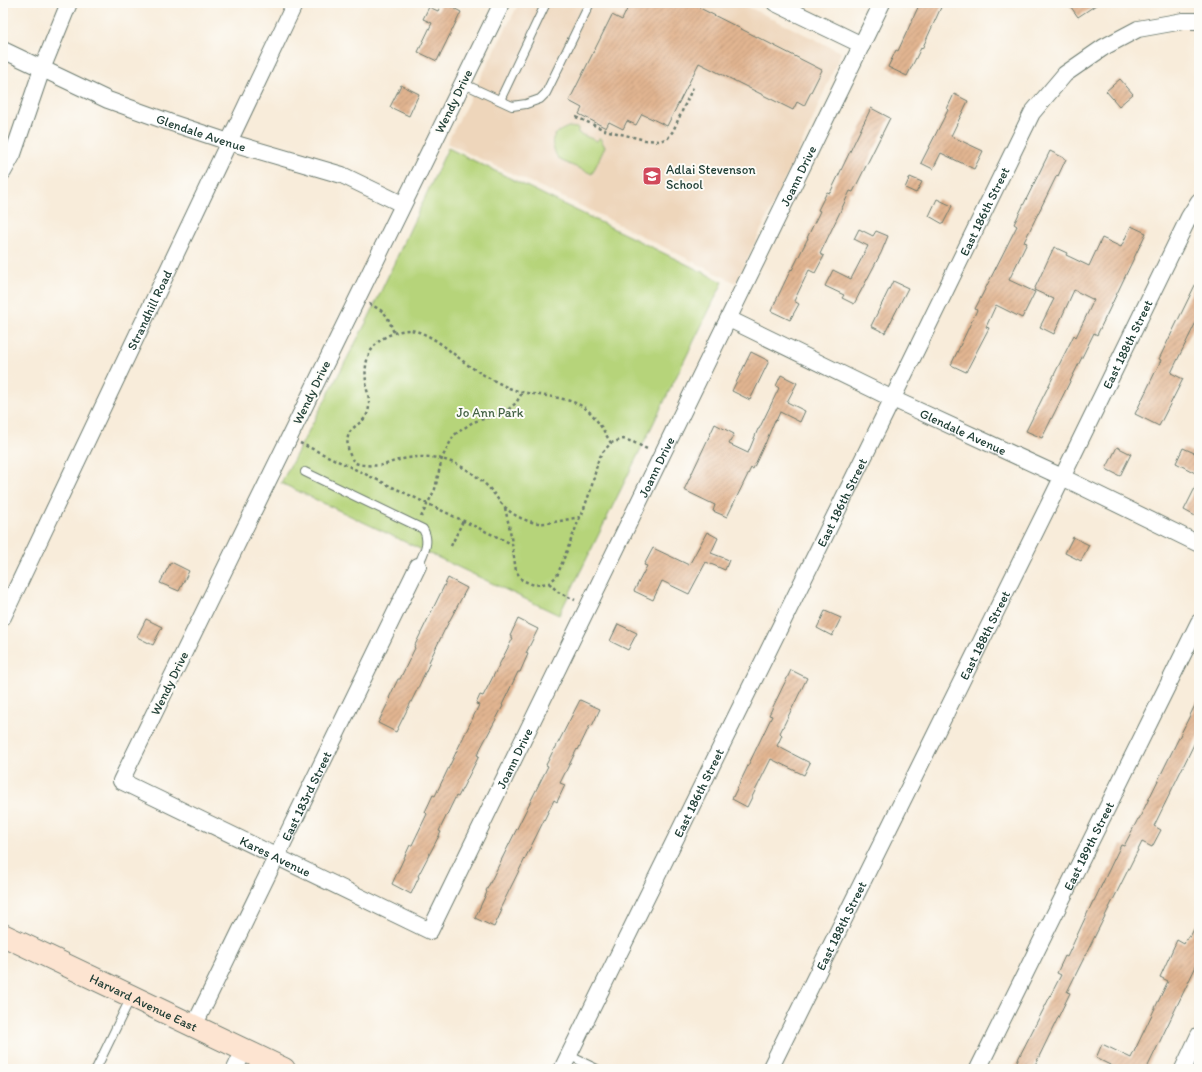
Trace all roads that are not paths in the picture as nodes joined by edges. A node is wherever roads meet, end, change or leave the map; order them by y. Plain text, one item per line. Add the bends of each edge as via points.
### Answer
1 (69, 3) edge
2 (295, 3) edge
3 (502, 3) edge
4 (546, 3) edge
5 (588, 3) edge
6 (775, 3) edge
7 (882, 3) edge
8 (1199, 21) edge
9 (862, 46) junction
10 (3, 50) edge
11 (42, 69) junction
12 (462, 83) junction
13 (500, 100) junction
14 (229, 142) junction
15 (3, 172) edge
16 (1199, 201) edge
17 (402, 204) junction
18 (728, 319) junction
19 (892, 399) junction
20 (305, 472) dead end
21 (1062, 477) junction
22 (1199, 544) edge
23 (418, 566) joint
24 (3, 616) edge
25 (1199, 622) edge
26 (121, 781) joint
27 (277, 857) junction
28 (430, 931) joint
29 (3, 935) edge
30 (132, 996) junction
31 (194, 1026) junction
32 (1198, 1041) edge
33 (240, 1060) edge
34 (565, 1062) edge
35 (96, 1069) edge
36 (284, 1069) edge
37 (597, 1069) edge
38 (770, 1069) edge
39 (978, 1069) edge
40 (1183, 1069) edge

1 - 11 street
2 - 14 street, Strandhill Road
3 - 12 street, Wendy Drive
4 - 13 lane
5 - 13 lane via 546,93 540,99 526,104 512,106
6 - 9 street
7 - 9 street, Joann Drive
8 - 19 street, East 186th Street via 1183,21 1138,29 1104,47 1066,74 1032,113
9 - 18 street, Joann Drive
10 - 11 street, Glendale Avenue
11 - 14 street, Glendale Avenue via 108,100
11 - 15 street via 13,154
12 - 13 lane
12 - 17 street, Wendy Drive
14 - 17 street, Glendale Avenue via 342,175
14 - 24 street, Strandhill Road
16 - 21 street, East 188th Street
17 - 26 street, Wendy Drive
18 - 19 street, Glendale Avenue
18 - 28 street, Joann Drive
19 - 21 street, Glendale Avenue
19 - 34 street, East 186th Street
20 - 23 lane via 423,529 426,532 427,546
21 - 22 street, Glendale Avenue
21 - 38 street, East 188th Street
23 - 27 street, East 183rd Street
25 - 39 street, East 189th Street
26 - 27 street, Kares Avenue
27 - 28 street, Kares Avenue
27 - 31 street, East 183rd Street
29 - 30 main road, Harvard Avenue East
30 - 31 main road, Harvard Avenue East
30 - 35 lane
31 - 33 main road, Harvard Avenue East
32 - 40 street
33 - 36 main road, Harvard Avenue East
34 - 37 lane

